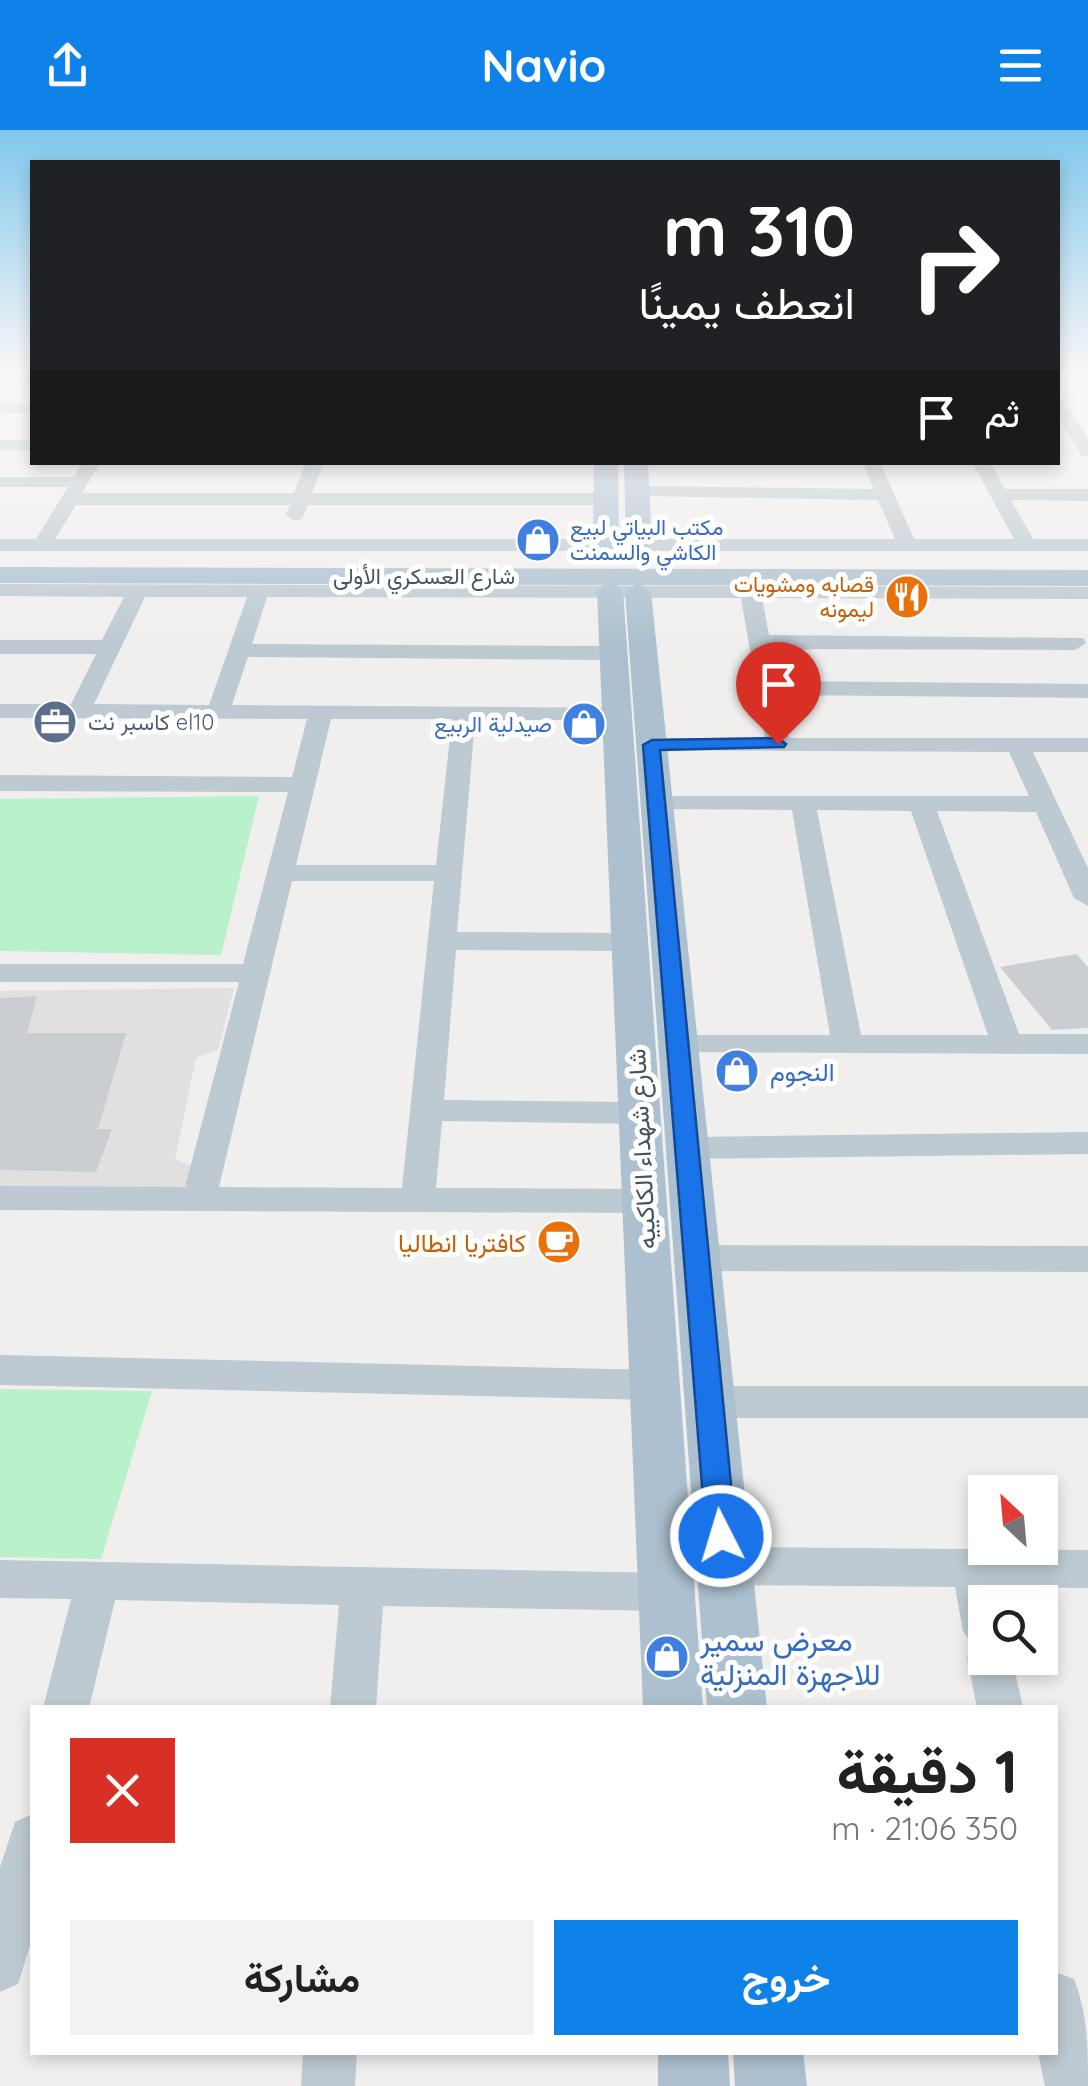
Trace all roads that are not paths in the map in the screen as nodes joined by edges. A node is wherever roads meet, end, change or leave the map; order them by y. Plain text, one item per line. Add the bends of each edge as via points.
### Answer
1 (90, 465) edge
2 (314, 465) edge
3 (606, 465) edge
4 (636, 465) edge
5 (871, 465) edge
6 (982, 465) edge
7 (0, 482) edge
8 (75, 490) junction
9 (998, 494) junction
10 (885, 495) junction
11 (1088, 495) edge
12 (301, 499) junction
13 (639, 501) junction
14 (607, 504) junction
15 (1027, 544) junction
16 (0, 545) edge
17 (284, 545) junction
18 (907, 545) junction
19 (1088, 545) edge
20 (37, 553) junction
21 (0, 560) edge
22 (1088, 561) edge
23 (452, 568) junction
24 (623, 569) junction
25 (781, 569) junction
26 (0, 576) edge
27 (1088, 578) edge
28 (0, 590) edge
29 (137, 591) junction
30 (259, 591) junction
31 (750, 592) junction
32 (1088, 593) edge
33 (1062, 618) junction
34 (761, 642) junction
35 (110, 646) junction
36 (0, 648) edge
37 (239, 650) junction
38 (614, 653) junction
39 (1088, 665) edge
40 (770, 688) junction
41 (1088, 691) edge
42 (0, 711) edge
43 (79, 711) junction
44 (218, 712) junction
45 (321, 712) junction
46 (464, 712) junction
47 (617, 712) junction
48 (778, 744) junction
49 (1018, 744) junction
50 (652, 745) junction
51 (1088, 745) edge
52 (0, 784) edge
53 (303, 785) junction
54 (656, 801) junction
55 (803, 802) junction
56 (921, 803) junction
57 (1045, 804) junction
58 (281, 873) junction
59 (449, 873) junction
60 (1088, 898) edge
61 (442, 941) junction
62 (630, 942) junction
63 (0, 973) edge
64 (256, 973) junction
65 (678, 1044) junction
66 (847, 1044) junction
67 (1007, 1044) junction
68 (1088, 1044) edge
69 (427, 1110) junction
70 (640, 1113) junction
71 (1088, 1142) edge
72 (687, 1148) junction
73 (200, 1199) junction
74 (418, 1200) junction
75 (1, 1201) edge
76 (644, 1201) junction
77 (696, 1258) junction
78 (1088, 1259) edge
79 (0, 1370) edge
80 (655, 1384) junction
81 (709, 1402) junction
82 (1088, 1402) edge
83 (716, 1477) junction
84 (660, 1478) junction
85 (724, 1566) junction
86 (973, 1568) junction
87 (1088, 1569) edge
88 (0, 1579) edge
89 (98, 1581) junction
90 (976, 1585) edge
91 (362, 1586) junction
92 (666, 1592) junction
93 (993, 1675) edge
94 (67, 1705) edge
95 (353, 1705) edge
96 (673, 1705) edge
97 (737, 1705) edge
98 (999, 1705) edge
99 (30, 1847) edge
100 (0, 1966) edge
101 (1058, 2014) edge
102 (330, 2055) edge
103 (692, 2055) edge
104 (768, 2055) edge
105 (328, 2086) edge
106 (694, 2086) edge
107 (772, 2086) edge
108 (1072, 2086) edge

1 - 8 street
2 - 12 street
3 - 14 main road
4 - 13 main road
5 - 10 street
6 - 9 street
7 - 8 street
8 - 12 street
8 - 20 street
9 - 11 street
9 - 15 street
10 - 13 street
10 - 18 street
12 - 14 street
12 - 17 street
13 - 14 main road
13 - 24 main road
14 - 24 main road
15 - 18 street
15 - 19 street
16 - 20 street
17 - 20 street
17 - 23 street
18 - 25 street
20 - 21 main road, شارع العسكري الأولى
20 - 23 main road, شارع العسكري الأولى
22 - 25 main road, شارع العسكري الأولى
23 - 24 main road, شارع العسكري الأولى
23 - 26 main road, شارع العسكري الأولى
23 - 30 street
24 - 25 main road, شارع العسكري الأولى
24 - 31 street
24 - 38 main road, شارع شهداء الكاكييه
24 - 50 main road
25 - 27 main road, شارع العسكري الأولى
25 - 31 street
25 - 33 street
28 - 29 street
29 - 30 street
29 - 35 street
30 - 37 street
31 - 34 street
32 - 33 street
33 - 34 street
33 - 39 street
34 - 40 street
35 - 36 street
35 - 43 street
37 - 38 street
37 - 44 street
38 - 47 main road, شارع شهداء الكاكييه
40 - 41 street
40 - 48 street
42 - 43 street
43 - 44 street
44 - 45 street
45 - 46 street
45 - 53 street
46 - 47 street
46 - 59 street
47 - 62 main road, شارع شهداء الكاكييه
48 - 49 street
48 - 50 street
49 - 51 street
49 - 57 street
50 - 54 main road
52 - 53 street
53 - 58 street
54 - 55 street
54 - 65 main road
55 - 56 street
55 - 66 street
56 - 57 street
56 - 67 street
57 - 60 street
58 - 59 street
58 - 64 street
59 - 61 street
61 - 62 street
61 - 69 street
62 - 70 main road, شارع شهداء الكاكييه
63 - 64 street
64 - 73 street
65 - 66 street
65 - 72 main road
66 - 67 street
67 - 68 street
69 - 70 street
69 - 74 street
70 - 76 main road, شارع شهداء الكاكييه
71 - 72 street
72 - 77 main road
73 - 74 street
73 - 75 street
74 - 76 street
76 - 80 main road, شارع شهداء الكاكييه
77 - 78 street
77 - 81 main road
79 - 80 street
80 - 84 main road, شارع شهداء الكاكييه
81 - 82 street
81 - 83 main road
83 - 84 main road
83 - 85 main road
84 - 92 main road, شارع شهداء الكاكييه
85 - 86 street
85 - 97 main road
86 - 87 street
86 - 90 street
88 - 89 street
89 - 91 street
89 - 94 street
91 - 92 street
91 - 95 street
92 - 96 main road, شارع شهداء الكاكييه
93 - 98 street
99 - 100 street
101 - 108 street
102 - 105 street
103 - 106 main road
104 - 107 main road

